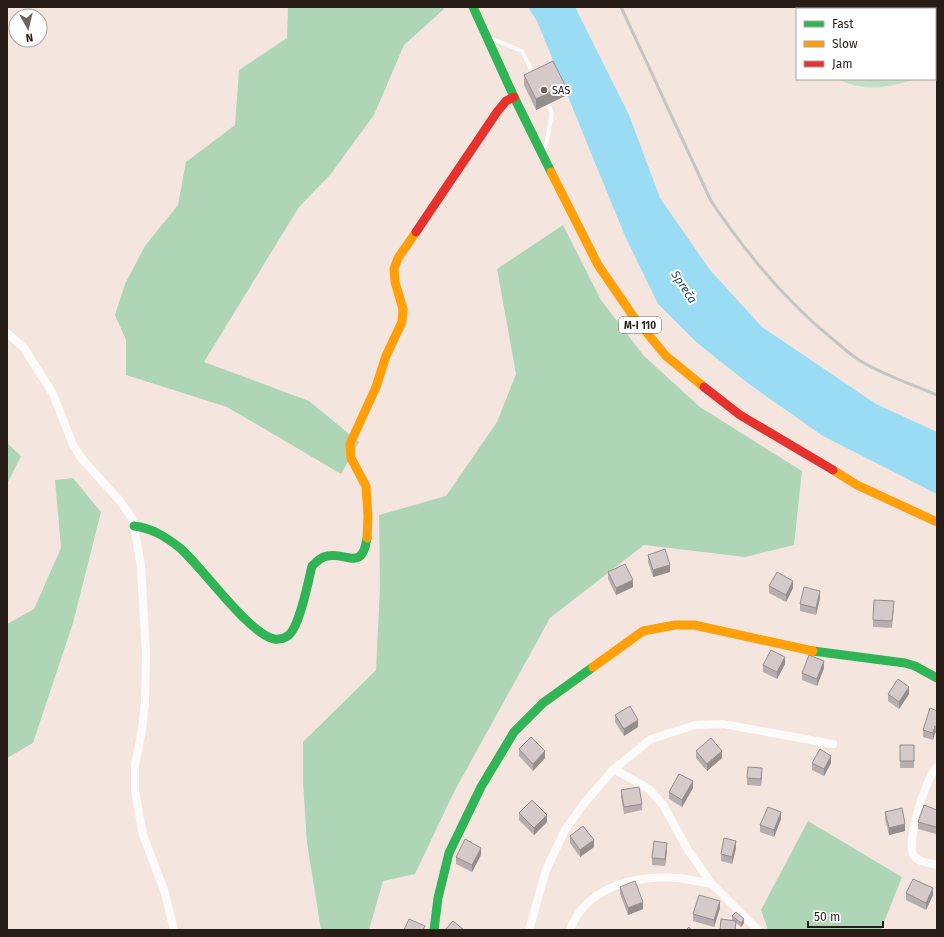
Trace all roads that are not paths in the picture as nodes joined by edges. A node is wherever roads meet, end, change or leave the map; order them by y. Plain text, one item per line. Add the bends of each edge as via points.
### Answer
1 (473, 7) edge
2 (486, 37) junction
3 (536, 79) edge
4 (514, 97) junction
5 (548, 104) dead end
6 (544, 156) junction
7 (7, 333) edge
8 (937, 522) edge
9 (134, 526) junction
10 (937, 678) edge
11 (833, 744) dead end
12 (937, 767) edge
13 (614, 769) junction
14 (937, 865) edge
15 (712, 884) junction
16 (174, 930) edge
17 (434, 930) edge
18 (529, 930) edge
19 (570, 930) edge
20 (758, 930) edge

1 - 2 street, M-I 110
2 - 3 lane via 522,51
2 - 4 street, M-I 110
4 - 6 street, M-I 110
4 - 9 street via 506,101 497,112 405,248 394,269 394,279 403,309 403,321 388,352 377,385 351,439 349,450 365,481 368,497 364,551 359,558 351,560 327,554 318,558 312,566 295,627 284,639 276,639 245,619 185,553 168,539 153,530
5 - 6 lane via 552,113
6 - 8 street, M-I 110 via 598,265 633,316 666,356 740,415 857,485
7 - 9 street via 24,348 50,389 73,445 82,459 120,501 132,518
9 - 16 street via 141,566 146,654 145,702 135,765 135,791 143,835 164,890
10 - 17 street via 915,666 899,662 825,654 694,625 675,625 643,631 543,703 514,732 481,787 449,853 438,898
11 - 13 street via 723,724 694,725 652,739
12 - 14 street via 924,788 913,830 912,851 920,860
13 - 15 street via 649,789 663,805 688,850
13 - 18 street via 565,830 546,870
15 - 19 street via 679,878 658,878 619,884 603,890 588,902 574,918
15 - 20 street

